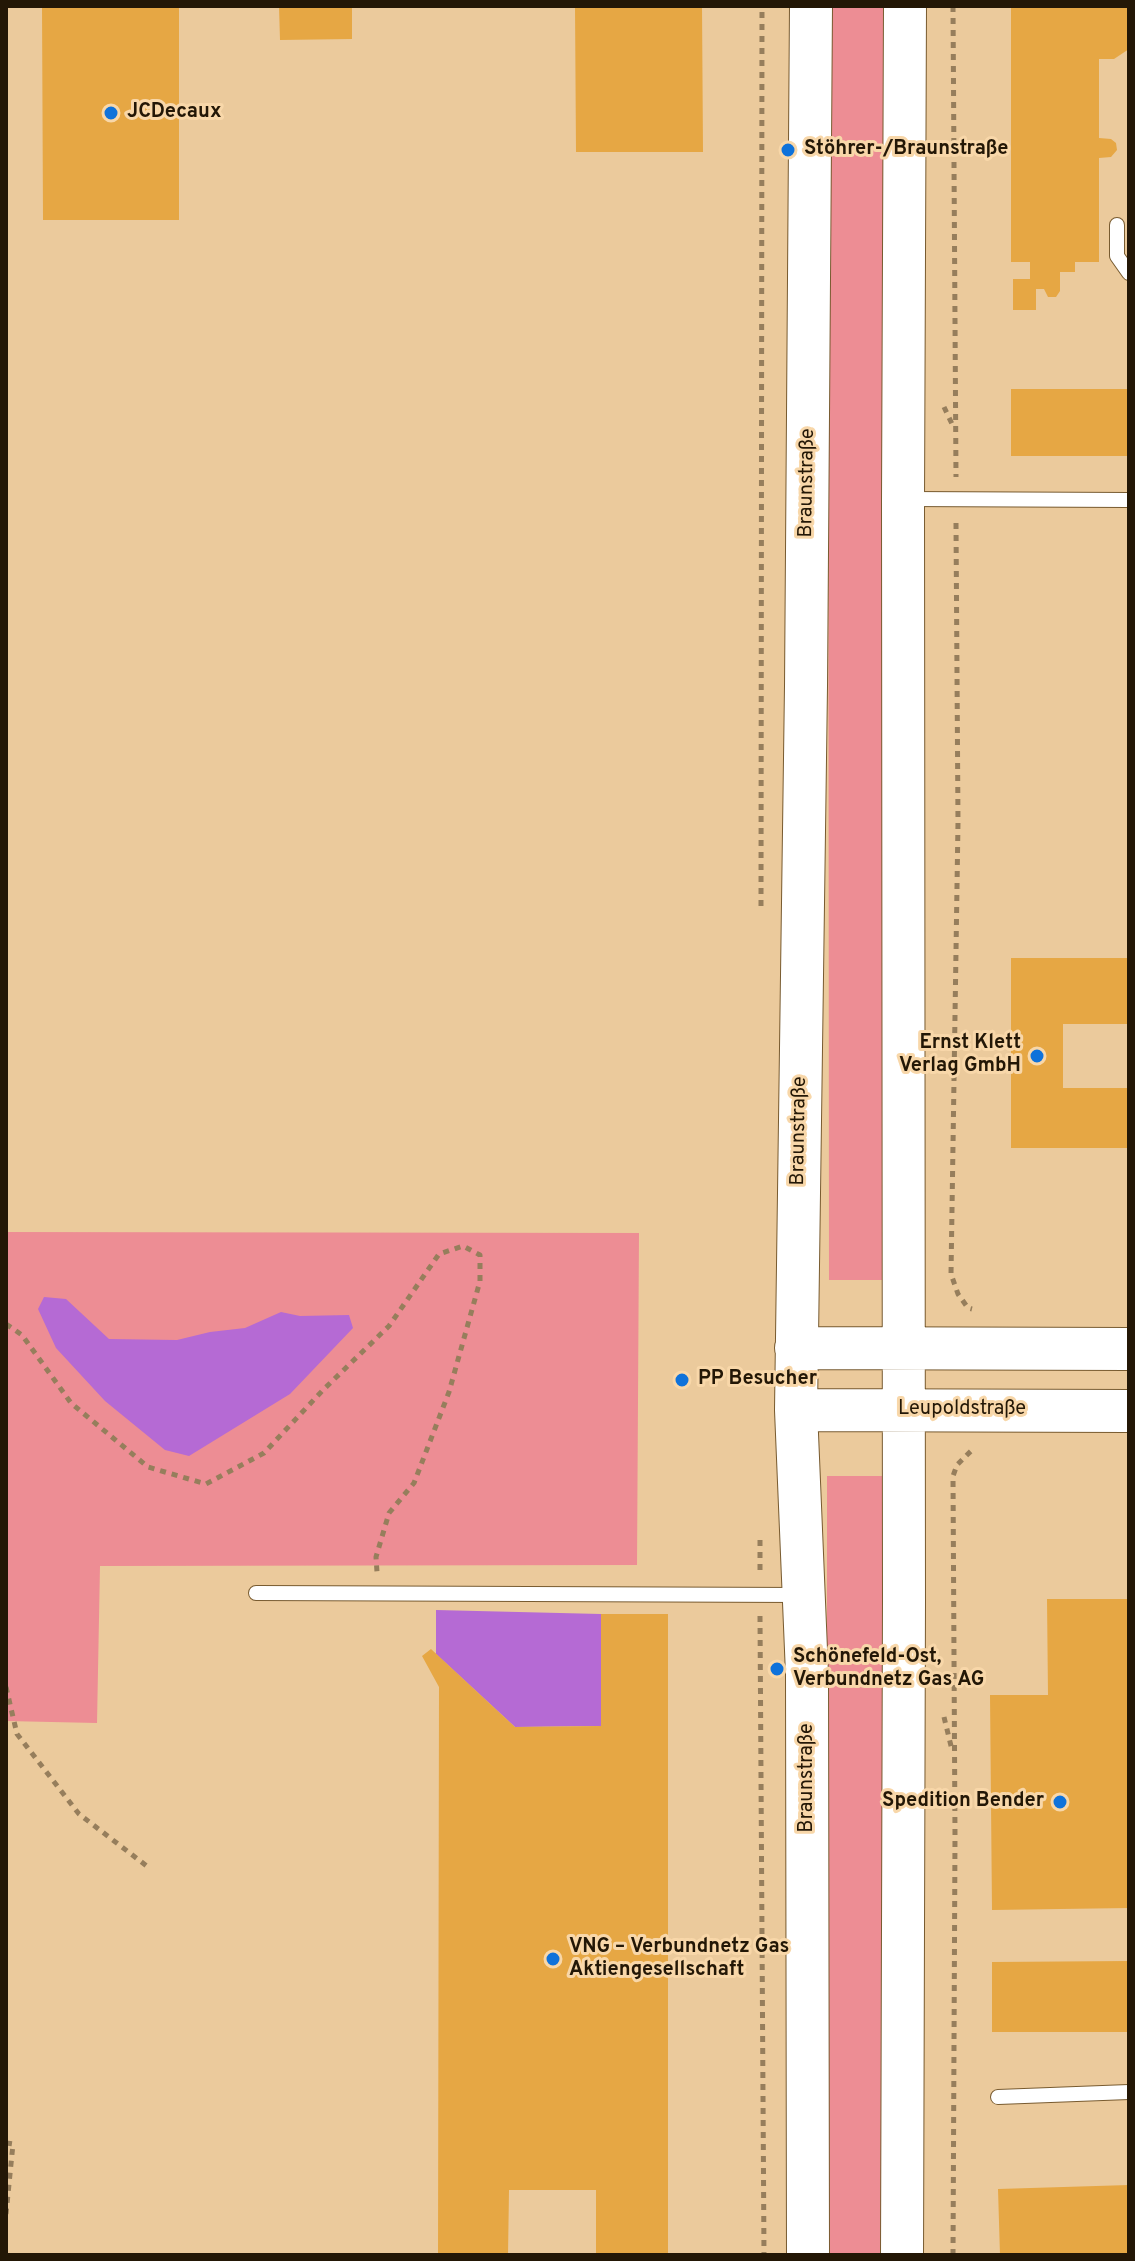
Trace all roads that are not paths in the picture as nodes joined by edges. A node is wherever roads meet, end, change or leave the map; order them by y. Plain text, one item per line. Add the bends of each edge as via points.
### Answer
1 (811, 6) edge
2 (905, 6) edge
3 (1117, 225) dead end
4 (1129, 273) edge
5 (903, 499) junction
6 (1129, 500) edge
7 (796, 1348) junction
8 (903, 1349) junction
9 (1129, 1349) edge
10 (796, 1410) junction
11 (903, 1410) junction
12 (1129, 1411) edge
13 (256, 1593) dead end
14 (804, 1595) junction
15 (1129, 2092) edge
16 (998, 2097) dead end
17 (808, 2255) edge
18 (902, 2255) edge

1 - 7 main road, Braunstraße
2 - 5 main road
3 - 4 lane via 1117,256
5 - 6 lane
5 - 8 main road
7 - 8 main road
7 - 10 main road, Braunstraße
8 - 9 main road
8 - 11 main road
10 - 11 main road, Leupoldstraße
10 - 14 main road, Braunstraße
11 - 12 main road, Leupoldstraße
11 - 18 main road
13 - 14 lane
14 - 17 main road, Braunstraße
15 - 16 lane

